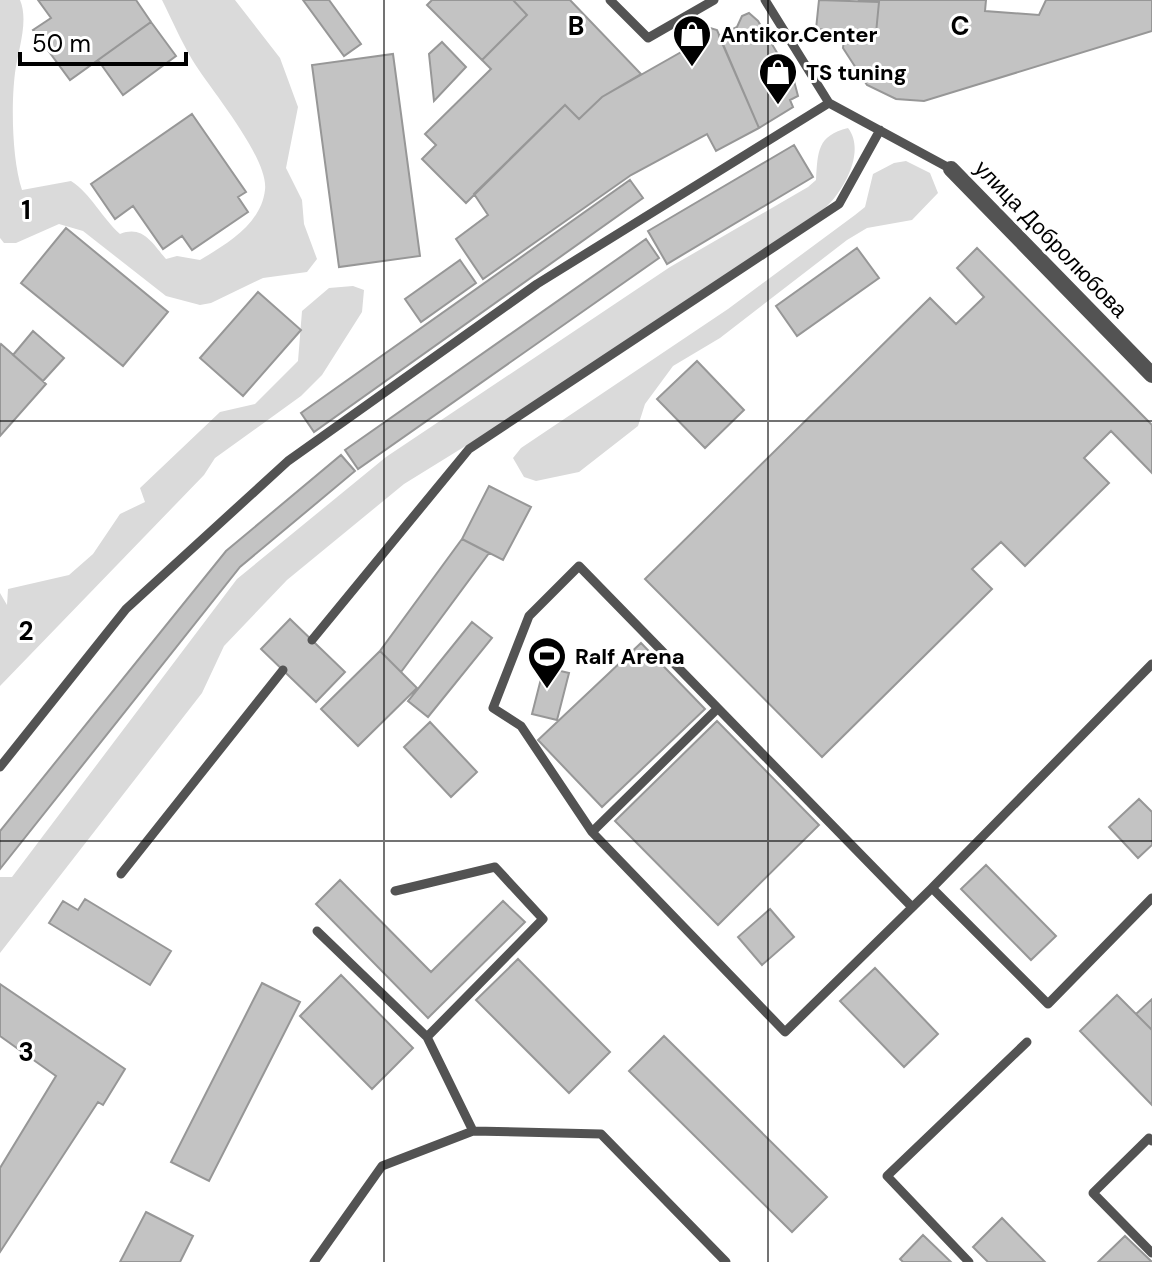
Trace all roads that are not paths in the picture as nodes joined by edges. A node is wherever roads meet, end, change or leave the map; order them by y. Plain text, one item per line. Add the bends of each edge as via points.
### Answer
1 (610, 0) edge
2 (714, 0) edge
3 (765, 0) edge
4 (829, 103) junction
5 (880, 130) junction
6 (951, 169) joint
7 (1152, 375) edge
8 (312, 640) dead end
9 (1152, 664) edge
10 (283, 670) dead end
11 (717, 709) junction
12 (0, 767) edge
13 (592, 832) junction
14 (121, 874) dead end
15 (932, 888) junction
16 (395, 891) dead end
17 (1152, 898) edge
18 (912, 907) junction
19 (317, 931) dead end
20 (427, 1037) junction
21 (1027, 1042) dead end
22 (473, 1131) junction
23 (1152, 1141) edge
24 (1150, 1248) edge
25 (314, 1262) edge
26 (726, 1262) edge
27 (969, 1262) edge

1 - 2 lane via 648,38
3 - 4 lane
4 - 5 lane
4 - 12 lane via 537,284 288,461 126,609
5 - 6 lane
5 - 8 lane via 839,204 469,449
6 - 7 street, улица Добролюбова
9 - 15 lane
10 - 14 lane
11 - 13 lane
11 - 13 lane via 579,566 529,616 493,708 521,726
11 - 18 lane
13 - 18 lane via 785,1032
15 - 17 lane via 1048,1004
15 - 18 lane
16 - 20 lane via 495,867 543,919
19 - 20 lane
20 - 22 lane
21 - 27 lane via 887,1176
22 - 25 lane via 382,1166
22 - 26 lane via 601,1134
23 - 24 lane via 1149,1138 1093,1193

